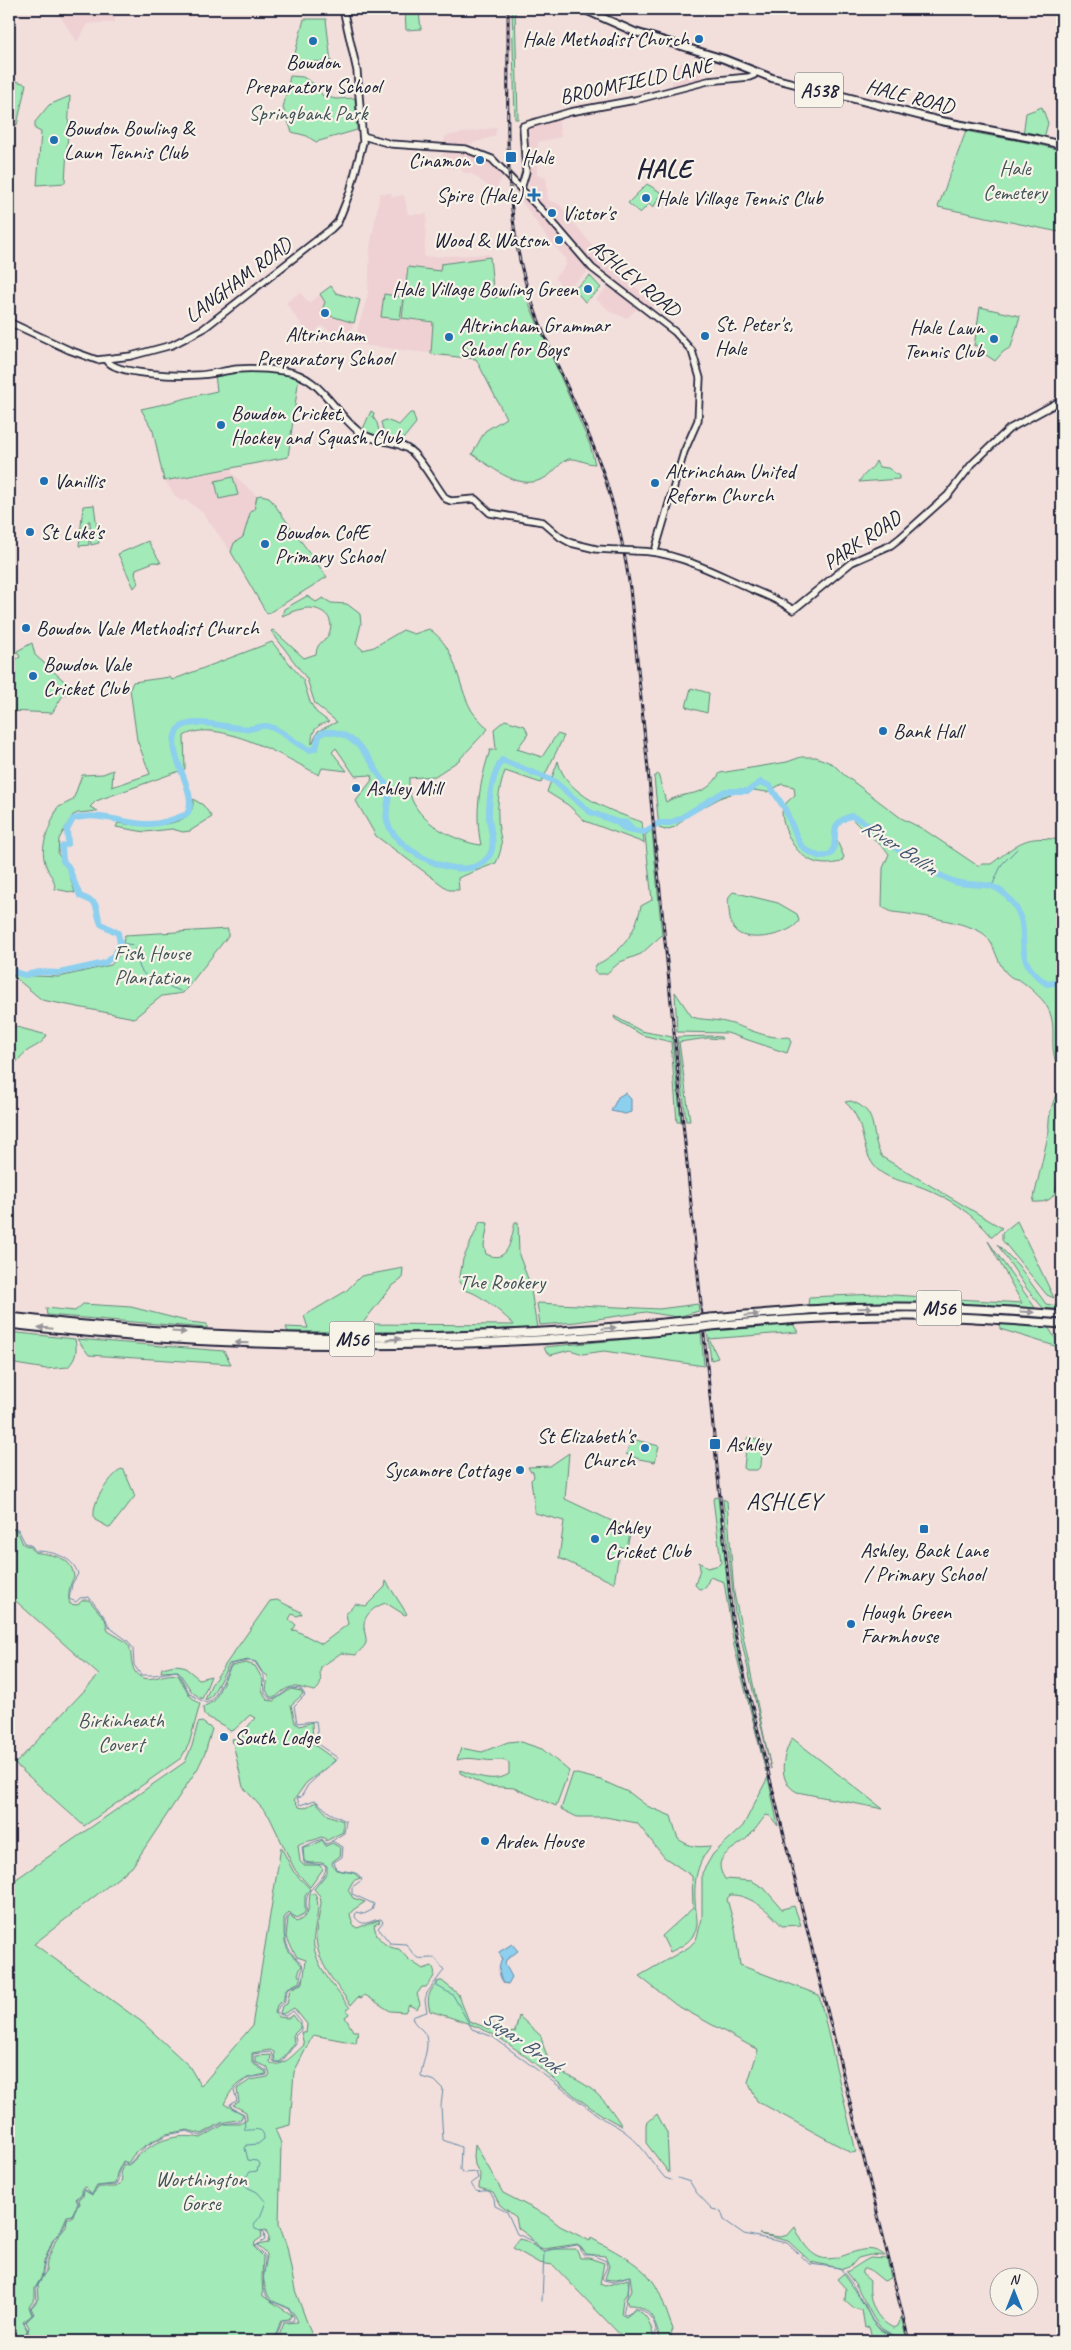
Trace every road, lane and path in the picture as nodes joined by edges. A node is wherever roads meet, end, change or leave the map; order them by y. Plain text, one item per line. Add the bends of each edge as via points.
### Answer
1 (343, 9) edge
2 (583, 9) edge
3 (755, 72) junction
4 (363, 136) junction
5 (1062, 146) edge
6 (521, 189) junction
7 (9, 322) edge
8 (107, 360) junction
9 (1062, 400) edge
10 (655, 551) junction
11 (817, 1314) junction
12 (1062, 1315) edge
13 (9, 1316) edge
14 (9, 1324) edge
15 (695, 1324) junction
16 (1062, 1324) edge

1 - 4 main road via 357,71
2 - 3 main road, HALE ROAD / A538 via 635,32 724,59
3 - 5 main road, HALE ROAD / A538 via 942,122 1037,138
3 - 6 main road, BROOMFIELD LANE via 748,77 708,81 523,126 526,172
4 - 6 main road, ASHLEY ROAD via 391,144 475,151 492,159
4 - 8 main road, LANGHAM ROAD via 350,192 338,222 188,338
6 - 10 main road, ASHLEY ROAD via 592,268 675,332 692,351 696,361 700,378 698,420 684,452
7 - 8 main road, LANGHAM ROAD via 86,357
8 - 10 main road, bridge via 111,365 138,372 176,375 240,369 270,369 298,374 311,380 346,420 366,437 400,445 412,452 446,499 475,500 490,513 540,522 565,540 596,549
9 - 10 main road, PARK ROAD via 1009,429 972,464 948,495 900,538 852,562 793,610 706,569
11 -> 12 highway, M56 via 896,1307
11 - 15 highway, M56, bridge
11 - 16 highway, M56 via 984,1318
13 -> 15 highway, M56 via 200,1334 350,1339 525,1334
15 -> 14 highway, M56 via 525,1342 367,1346 191,1340

